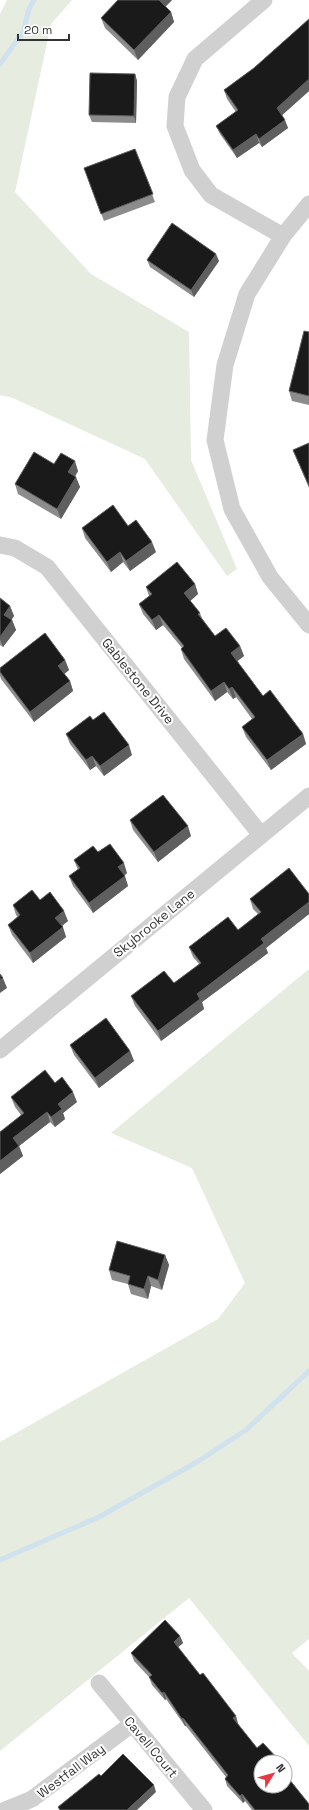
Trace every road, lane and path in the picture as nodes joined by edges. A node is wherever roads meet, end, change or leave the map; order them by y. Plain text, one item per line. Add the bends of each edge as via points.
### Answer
1 (264, 0) edge
2 (309, 204) edge
3 (283, 236) junction
4 (0, 545) edge
5 (309, 625) edge
6 (309, 796) edge
7 (261, 835) junction
8 (0, 1050) edge
9 (99, 1683) dead end
10 (132, 1724) junction
11 (5, 1810) edge
12 (204, 1810) edge

1 - 3 street via 195,59 177,97 175,126 192,170 211,195
2 - 3 street
3 - 5 street via 247,294 225,365 215,440 232,509 270,577
4 - 7 street, Gablestone Drive via 15,548 47,567
6 - 7 street, Skybrooke Lane
7 - 8 street, Skybrooke Lane
9 - 10 street, Cavell Court
10 - 11 street, Westfall Way via 32,1800
10 - 12 street, Cavell Court

